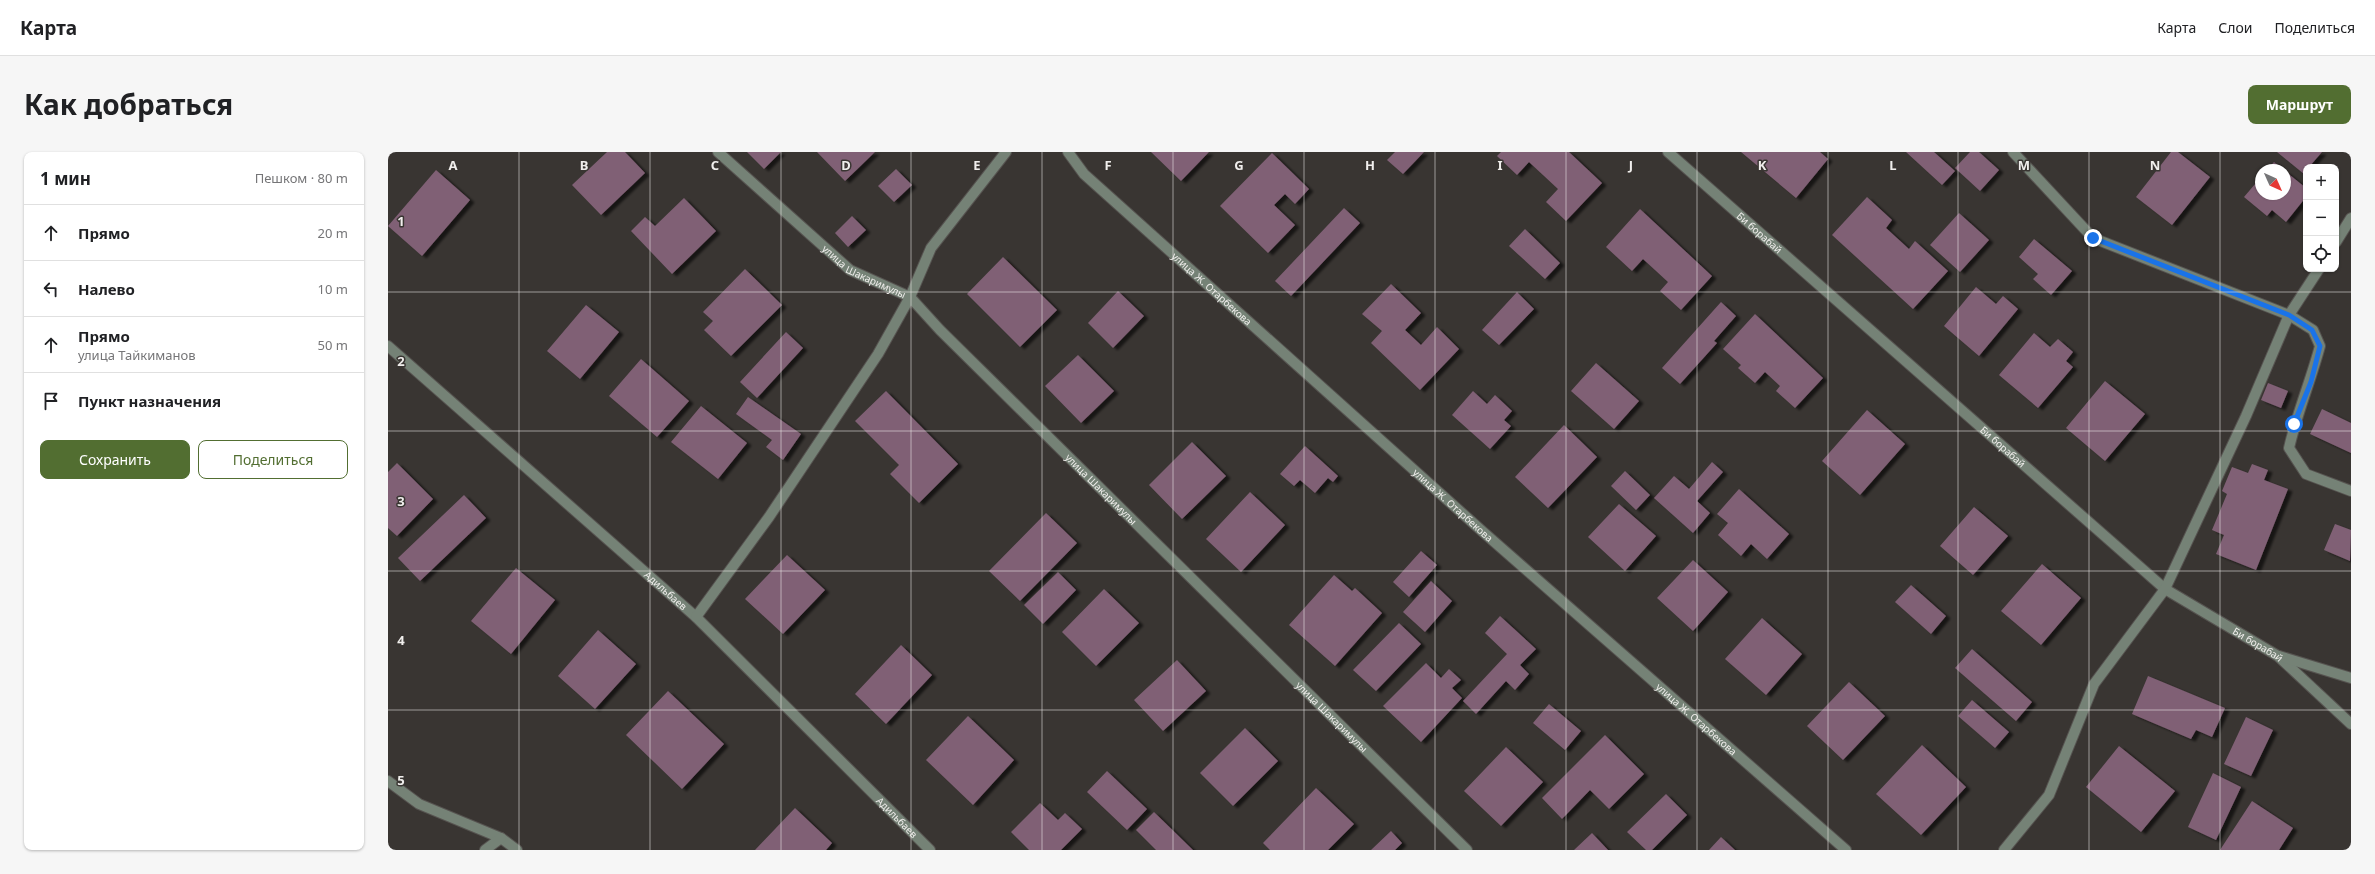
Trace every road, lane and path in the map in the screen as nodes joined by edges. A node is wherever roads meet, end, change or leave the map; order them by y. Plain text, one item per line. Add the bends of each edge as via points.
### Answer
1 (718, 152) edge
2 (1006, 152) edge
3 (1068, 152) edge
4 (1668, 152) edge
5 (2013, 152) edge
6 (2351, 218) edge
7 (2339, 237) edge
8 (2317, 272) edge
9 (910, 297) junction
10 (2289, 315) junction
11 (388, 346) edge
12 (2351, 491) edge
13 (2164, 589) junction
14 (696, 617) junction
15 (2278, 656) junction
16 (2351, 678) edge
17 (2351, 724) edge
18 (388, 781) edge
19 (501, 838) junction
20 (485, 850) edge
21 (517, 850) edge
22 (930, 850) edge
23 (1467, 850) edge
24 (1846, 850) edge
25 (2004, 850) edge

1 - 9 street, улица Шакаримулы via 850,270
2 - 9 street via 931,248
3 - 24 street, улица Ж. Отарбекова via 1084,174 1476,526
4 - 13 street, Би борабай
5 - 10 street via 2093,238
6 - 7 street
8 - 10 street
9 - 14 street via 878,354 774,511
9 - 23 street, улица Шакаримулы via 940,330
10 - 12 street via 2312,330 2320,346 2311,382 2294,424 2289,448 2306,474
10 - 13 street via 2246,416
11 - 14 street, Адильбаев
13 - 15 street, Би борабай
13 - 25 street via 2094,684 2049,795
14 - 22 street, Адильбаев
15 - 16 street
15 - 17 street, Би борабай
18 - 19 street via 419,804
19 - 20 street
19 - 21 street

